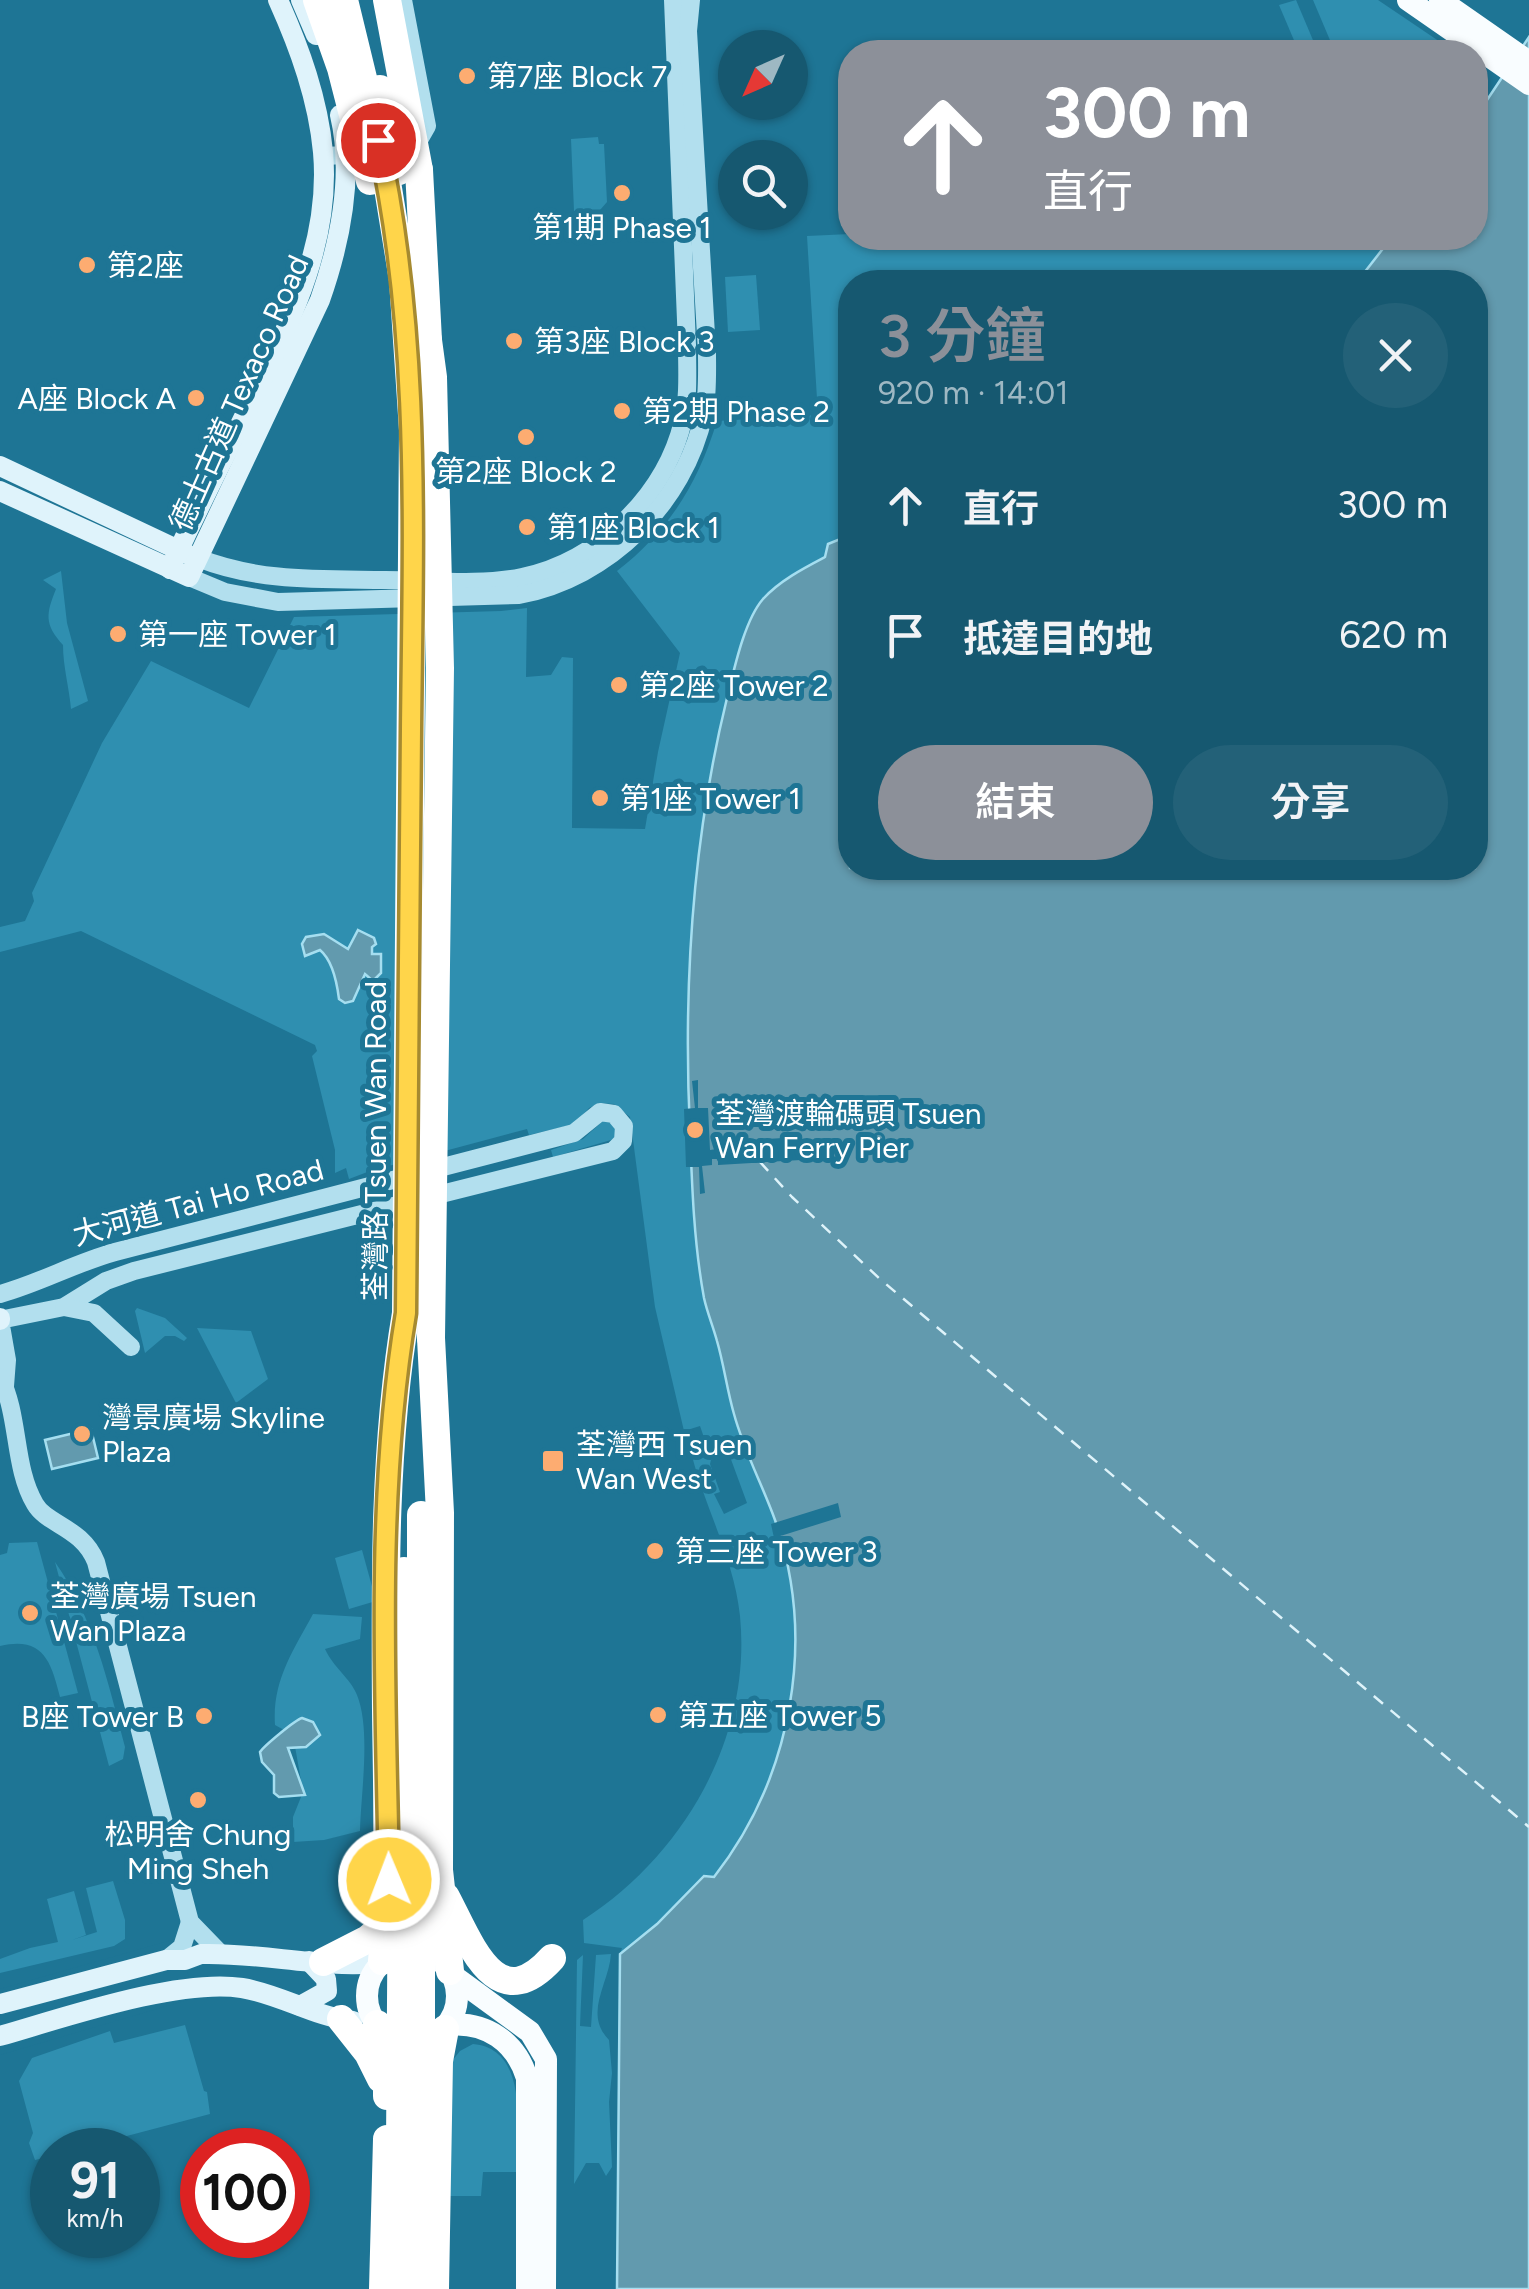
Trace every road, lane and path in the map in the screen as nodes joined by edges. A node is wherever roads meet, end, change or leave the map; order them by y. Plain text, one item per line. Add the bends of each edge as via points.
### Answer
1 (278, 0) edge
2 (301, 0) edge
3 (317, 0) edge
4 (344, 0) edge
5 (358, 0) edge
6 (387, 0) edge
7 (403, 0) edge
8 (673, 0) edge
9 (690, 0) edge
10 (1408, 0) edge
11 (1440, 0) edge
12 (1466, 40) edge
13 (1488, 56) edge
14 (1529, 62) edge
15 (1529, 84) edge
16 (422, 101) junction
17 (344, 130) junction
18 (346, 155) junction
19 (324, 156) junction
20 (418, 339) junction
21 (0, 466) edge
22 (0, 491) edge
23 (184, 564) junction
24 (0, 1294) edge
25 (64, 1307) junction
26 (406, 1313) junction
27 (0, 1319) edge
28 (432, 1338) junction
29 (132, 1347) dead end
30 (2, 1381) edge
31 (440, 1879) junction
32 (190, 1922) junction
33 (386, 1923) junction
34 (221, 1954) junction
35 (177, 1955) junction
36 (552, 1958) dead end
37 (316, 1961) junction
38 (381, 1962) junction
39 (451, 1973) junction
40 (0, 2004) edge
41 (300, 2006) junction
42 (341, 2020) junction
43 (376, 2023) junction
44 (446, 2027) junction
45 (0, 2036) edge
46 (387, 2108) junction
47 (383, 2289) edge
48 (399, 2289) edge
49 (420, 2289) edge
50 (435, 2289) edge
51 (527, 2289) edge
52 (545, 2289) edge

1 - 19 main road, 德士古道 Texaco Road via 309,78
2 - 17 main road, 德士古道 Texaco Road
3 - 20 highway, bridge via 356,121 388,274
4 - 20 highway, 荃灣路 Tsuen Wan Road, bridge
5 - 20 highway, 荃灣路 Tsuen Wan Road, bridge via 399,171
6 - 20 highway, bridge via 419,170
7 - 16 street
8 - 23 street via 686,400 668,460 627,520 575,556 518,578 278,579
9 - 23 street via 706,392 690,455 647,524 601,562 519,595 278,602 225,592
10 - 12 main road
11 - 14 main road
13 - 15 main road
16 - 17 street via 415,120
16 - 18 street via 428,126 418,140
17 - 18 main road, 德士古道 Texaco Road
18 - 19 street
18 - 23 main road, 德士古道 Texaco Road via 337,241 320,300
19 - 23 main road, 德士古道 Texaco Road via 318,238 307,282
20 - 26 highway, 荃灣路 Tsuen Wan Road, bridge
20 - 28 highway, 荃灣路 Tsuen Wan Road, bridge via 433,377 440,668
21 - 23 main road
22 - 23 main road
24 - 25 street, 大河道 Tai Ho Road via 102,1256 574,1133 600,1112 614,1114 624,1126 614,1150 120,1275
25 - 27 street, 大河道 Tai Ho Road
25 - 29 street via 94,1313
26 - 33 highway via 386,1530
26 - 48 highway, 荃灣路 Tsuen Wan Road, bridge
27 - 30 street via 8,1360
28 - 31 highway via 440,1513
28 - 49 highway, 荃灣路 Tsuen Wan Road, bridge via 421,1515
30 - 32 street via 36,1508 75,1534 96,1562
31 - 36 highway via 494,1974 522,1982
31 - 39 highway
32 - 34 street
32 - 35 street
33 - 37 highway
33 - 38 highway
34 - 35 main road
34 - 37 main road
35 - 40 main road
37 - 38 main road
37 - 41 main road via 327,1990
38 - 39 main road via 416,1950
38 - 43 main road via 368,1992
39 - 44 main road via 456,1997
39 - 52 main road via 522,2025 546,2059
41 - 42 main road
41 - 45 main road via 210,1985
42 - 43 main road
42 - 46 highway via 368,2053
43 - 44 main road via 412,2043
43 - 46 highway via 387,2060
44 - 50 highway
44 - 51 main road via 498,2035 524,2067
46 - 47 highway

